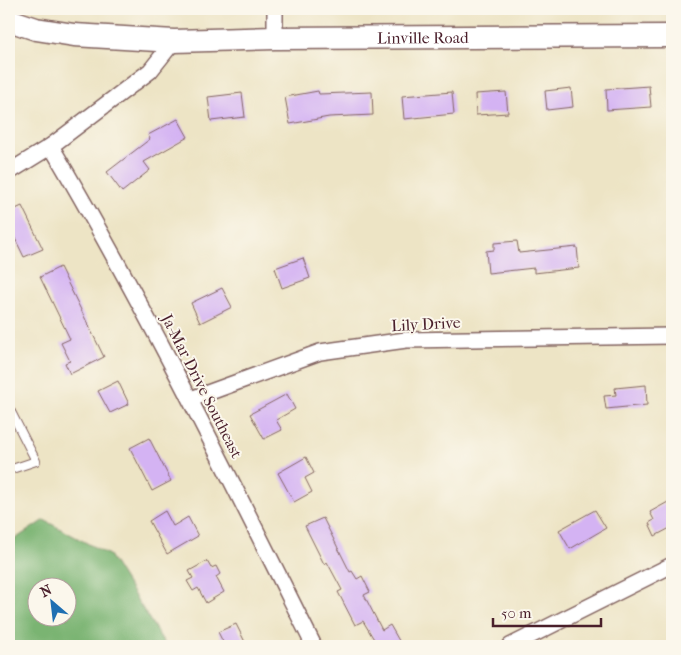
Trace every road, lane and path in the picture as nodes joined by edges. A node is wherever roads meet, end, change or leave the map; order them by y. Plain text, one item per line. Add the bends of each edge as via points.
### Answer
1 (275, 9) edge
2 (9, 20) edge
3 (672, 36) edge
4 (275, 38) junction
5 (174, 41) junction
6 (51, 146) junction
7 (9, 172) edge
8 (672, 336) edge
9 (191, 400) junction
10 (9, 408) edge
11 (9, 470) edge
12 (672, 565) edge
13 (314, 646) edge
14 (510, 646) edge

1 - 4 street
2 - 5 main road, Linville Road via 36,30 74,35
3 - 4 main road, Linville Road
4 - 5 main road, Linville Road
5 - 6 street via 150,71
6 - 7 street
6 - 9 street, Ja-Mar Drive Southeast
8 - 9 street, Lily Drive via 397,341 320,352
9 - 13 street, Ja-Mar Drive Southeast
10 - 11 lane via 36,461
12 - 14 street

